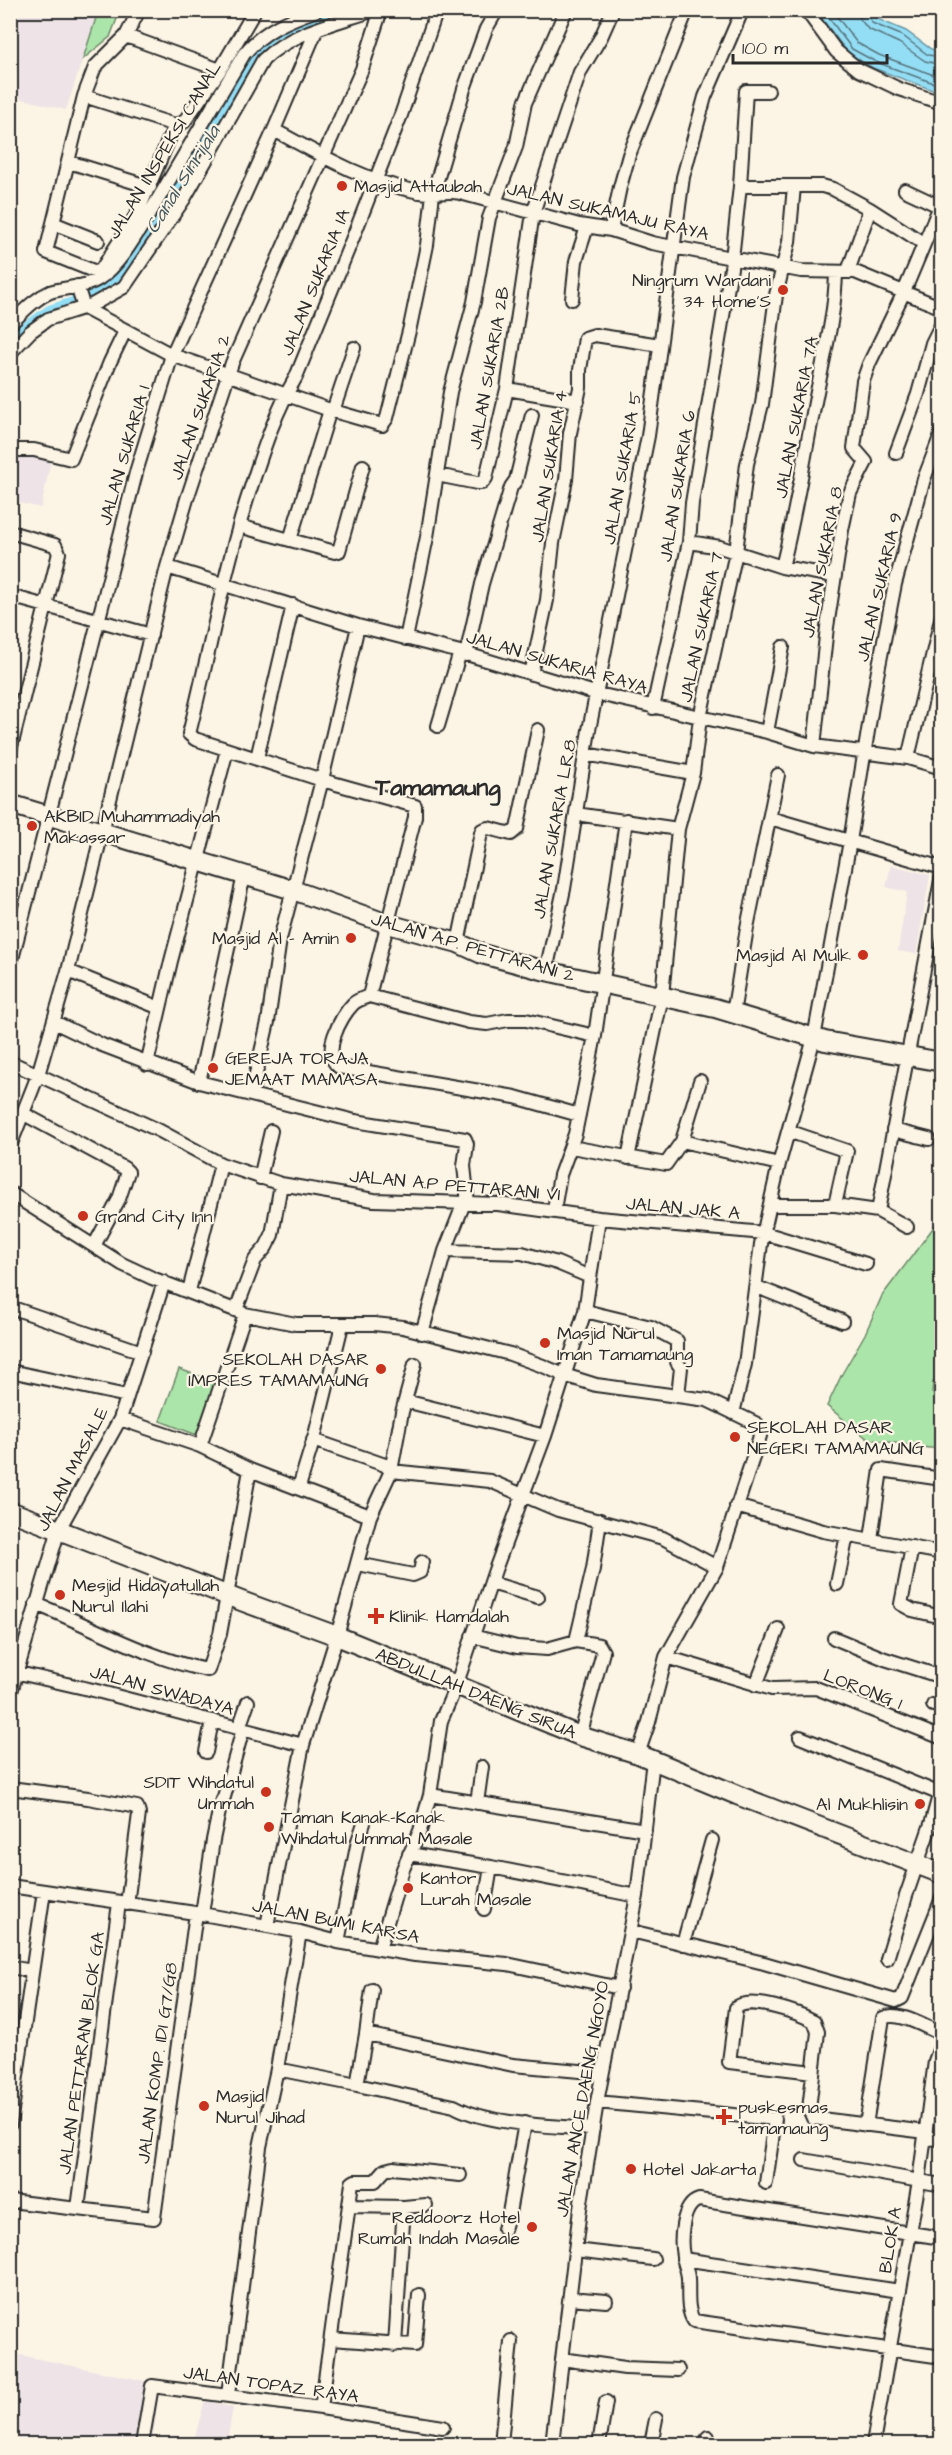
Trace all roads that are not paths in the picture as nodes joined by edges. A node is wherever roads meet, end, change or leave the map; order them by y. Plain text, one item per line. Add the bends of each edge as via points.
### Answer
1 (139, 10) edge
2 (317, 10) edge
3 (374, 10) edge
4 (381, 10) edge
5 (437, 10) edge
6 (497, 10) edge
7 (566, 10) edge
8 (613, 10) edge
9 (687, 10) edge
10 (740, 10) edge
11 (806, 10) edge
12 (253, 11) edge
13 (315, 31) junction
14 (126, 36) junction
15 (248, 51) junction
16 (262, 59) junction
17 (220, 70) junction
18 (768, 91) dead end
19 (84, 96) junction
20 (942, 103) edge
21 (175, 125) junction
22 (273, 130) junction
23 (322, 156) junction
24 (69, 162) junction
25 (374, 181) junction
26 (740, 186) junction
27 (794, 186) junction
28 (150, 187) junction
29 (905, 190) dead end
30 (433, 194) junction
31 (496, 203) junction
32 (940, 203) edge
33 (870, 209) junction
34 (533, 213) junction
35 (53, 223) junction
36 (588, 227) junction
37 (611, 230) junction
38 (98, 241) dead end
39 (923, 243) junction
40 (675, 248) junction
41 (732, 263) junction
42 (784, 268) junction
43 (842, 272) junction
44 (77, 288) junction
45 (903, 292) junction
46 (572, 298) dead end
47 (84, 306) junction
48 (942, 308) edge
49 (942, 323) edge
50 (10, 324) edge
51 (125, 331) junction
52 (660, 345) junction
53 (354, 348) dead end
54 (10, 353) edge
55 (172, 355) junction
56 (228, 375) junction
57 (507, 389) junction
58 (286, 394) junction
59 (578, 401) junction
60 (331, 411) junction
61 (532, 415) dead end
62 (942, 432) edge
63 (10, 450) edge
64 (896, 453) dead end
65 (363, 466) dead end
66 (437, 475) junction
67 (239, 526) junction
68 (10, 532) edge
69 (290, 540) junction
70 (688, 542) junction
71 (735, 552) junction
72 (167, 567) junction
73 (782, 567) junction
74 (834, 576) junction
75 (225, 584) junction
76 (10, 596) edge
77 (46, 605) junction
78 (294, 605) junction
79 (942, 615) edge
80 (98, 619) junction
81 (358, 626) junction
82 (151, 635) junction
83 (406, 639) junction
84 (783, 647) dead end
85 (463, 653) junction
86 (531, 674) junction
87 (598, 694) junction
88 (653, 708) junction
89 (700, 718) junction
90 (438, 726) dead end
91 (538, 730) dead end
92 (767, 732) junction
93 (814, 746) junction
94 (227, 750) junction
95 (10, 752) edge
96 (864, 753) junction
97 (585, 754) junction
98 (257, 758) junction
99 (908, 758) junction
100 (942, 768) edge
101 (693, 773) junction
102 (778, 775) dead end
103 (322, 780) junction
104 (10, 804) edge
105 (576, 814) junction
106 (48, 816) junction
107 (770, 818) junction
108 (626, 820) junction
109 (678, 829) junction
110 (102, 833) junction
111 (850, 841) junction
112 (197, 862) junction
113 (942, 868) edge
114 (942, 875) edge
115 (244, 876) junction
116 (293, 890) junction
117 (388, 924) junction
118 (458, 943) junction
119 (10, 967) edge
120 (68, 971) junction
121 (546, 971) junction
122 (604, 983) junction
123 (369, 996) junction
124 (662, 996) junction
125 (160, 1008) junction
126 (734, 1014) junction
127 (54, 1022) junction
128 (595, 1036) junction
129 (814, 1038) junction
130 (906, 1054) junction
131 (10, 1062) edge
132 (942, 1062) edge
133 (147, 1064) junction
134 (38, 1075) junction
135 (700, 1081) dead end
136 (199, 1082) junction
137 (251, 1095) junction
138 (24, 1114) junction
139 (579, 1115) junction
140 (893, 1130) junction
141 (271, 1131) dead end
142 (788, 1131) junction
143 (13, 1133) edge
144 (929, 1138) dead end
145 (682, 1141) junction
146 (10, 1146) edge
147 (571, 1147) junction
148 (628, 1158) junction
149 (221, 1164) junction
150 (779, 1164) junction
151 (260, 1178) junction
152 (281, 1184) junction
153 (10, 1193) edge
154 (466, 1203) junction
155 (771, 1205) junction
156 (835, 1205) junction
157 (554, 1210) junction
158 (878, 1211) junction
159 (599, 1218) junction
160 (907, 1227) dead end
161 (764, 1233) junction
162 (94, 1246) junction
163 (445, 1251) junction
164 (866, 1264) dead end
165 (590, 1277) junction
166 (164, 1282) junction
167 (757, 1287) junction
168 (189, 1291) junction
169 (10, 1307) edge
170 (585, 1311) junction
171 (241, 1312) junction
172 (842, 1321) dead end
173 (342, 1325) junction
174 (422, 1333) junction
175 (142, 1352) junction
176 (415, 1364) dead end
177 (10, 1371) edge
178 (564, 1376) junction
179 (678, 1395) junction
180 (127, 1396) junction
181 (405, 1401) junction
182 (733, 1413) junction
183 (120, 1419) junction
184 (545, 1436) junction
185 (313, 1440) junction
186 (200, 1446) junction
187 (250, 1470) junction
188 (391, 1471) junction
189 (942, 1479) edge
190 (299, 1487) junction
191 (524, 1496) junction
192 (736, 1506) junction
193 (10, 1510) edge
194 (370, 1516) junction
195 (600, 1520) junction
196 (59, 1528) junction
197 (847, 1535) junction
198 (871, 1539) junction
199 (912, 1547) junction
200 (942, 1553) edge
201 (422, 1562) dead end
202 (357, 1564) junction
203 (717, 1567) junction
204 (491, 1583) junction
205 (837, 1584) dead end
206 (227, 1596) junction
207 (538, 1597) dead end
208 (36, 1604) junction
209 (942, 1617) edge
210 (778, 1629) dead end
211 (337, 1636) junction
212 (472, 1636) junction
213 (834, 1638) dead end
214 (576, 1641) junction
215 (666, 1657) junction
216 (13, 1672) edge
217 (942, 1677) edge
218 (756, 1685) junction
219 (456, 1686) junction
220 (10, 1695) edge
221 (248, 1702) dead end
222 (212, 1721) junction
223 (241, 1729) junction
224 (580, 1736) junction
225 (800, 1737) dead end
226 (942, 1738) edge
227 (303, 1745) junction
228 (206, 1752) dead end
229 (645, 1757) junction
230 (482, 1767) dead end
231 (10, 1788) edge
232 (940, 1789) edge
233 (430, 1795) junction
234 (477, 1803) junction
235 (364, 1823) dead end
236 (645, 1830) junction
237 (712, 1840) dead end
238 (409, 1854) junction
239 (917, 1865) junction
240 (491, 1867) junction
241 (942, 1874) edge
242 (10, 1886) edge
243 (44, 1891) junction
244 (637, 1896) junction
245 (942, 1898) edge
246 (123, 1903) junction
247 (484, 1909) dead end
248 (199, 1913) junction
249 (267, 1926) junction
250 (631, 1931) junction
251 (300, 1932) junction
252 (338, 1942) junction
253 (683, 1944) junction
254 (379, 1949) junction
255 (887, 1959) dead end
256 (10, 1968) edge
257 (32, 1971) junction
258 (620, 1988) junction
259 (372, 1990) dead end
260 (366, 2034) junction
261 (942, 2034) edge
262 (942, 2042) edge
263 (16, 2046) edge
264 (277, 2069) junction
265 (813, 2072) junction
266 (602, 2073) junction
267 (357, 2085) junction
268 (597, 2102) junction
269 (11, 2123) edge
270 (525, 2123) junction
271 (866, 2124) junction
272 (593, 2129) junction
273 (925, 2135) junction
274 (942, 2139) edge
275 (804, 2160) dead end
276 (460, 2175) dead end
277 (919, 2181) junction
278 (766, 2183) dead end
279 (942, 2185) edge
280 (10, 2201) edge
281 (426, 2205) dead end
282 (350, 2206) junction
283 (404, 2207) junction
284 (78, 2208) junction
285 (504, 2229) dead end
286 (910, 2233) junction
287 (942, 2238) edge
288 (575, 2250) junction
289 (653, 2259) dead end
290 (683, 2259) junction
291 (900, 2291) junction
292 (419, 2295) dead end
293 (570, 2298) junction
294 (606, 2301) dead end
295 (331, 2339) junction
296 (511, 2341) dead end
297 (395, 2345) junction
298 (889, 2349) junction
299 (942, 2357) edge
300 (562, 2359) junction
301 (678, 2370) dead end
302 (228, 2395) junction
303 (606, 2402) dead end
304 (321, 2408) junction
305 (656, 2419) dead end
306 (443, 2427) dead end
307 (142, 2445) edge
308 (501, 2445) edge
309 (552, 2445) edge
310 (599, 2445) edge
311 (651, 2445) edge
312 (873, 2445) edge

1 - 14 street
2 - 15 street, JALAN INSPEKSI CANAL via 280,24
3 - 13 street
4 - 23 street, JALAN SUKARIA 2 via 365,62
5 - 25 street, JALAN SUKARIA IA
6 - 30 street via 464,89
7 - 31 street via 525,103 516,147
8 - 34 street, JALAN SUKARIA 2B via 580,72
9 - 37 street via 629,155
10 - 40 street, JALAN SUKARIA 5 via 692,140 683,177
11 - 20 street via 836,51 859,70
12 - 17 street
13 - 16 street via 288,41
13 - 22 street, JALAN SUKARIA I
14 - 17 street
14 - 19 street via 95,67
15 - 16 street
15 - 44 street, JALAN INSPEKSI CANAL via 132,240 103,276
16 - 47 street via 184,200 129,282 121,291
17 - 21 street via 184,122
18 - 26 street, JALAN SUKARIA 6 via 746,91
19 - 21 street
19 - 24 street
21 - 28 street
22 - 23 street, JALAN SUKAMAJU RAYA
22 - 55 street, JALAN SUKARIA I
23 - 25 street, JALAN SUKAMAJU RAYA
23 - 56 street, JALAN SUKARIA 2
24 - 28 street
24 - 35 street
25 - 30 street, JALAN SUKAMAJU RAYA
25 - 58 street, JALAN SUKARIA IA
26 - 27 street
26 - 41 street, JALAN SUKARIA 6
27 - 33 street via 833,189
27 - 42 street, JALAN SUKARIA 7
28 - 35 street via 124,237 98,272 46,252
29 - 32 street
30 - 31 street, JALAN SUKAMAJU RAYA via 451,191
30 - 60 street via 410,327 385,422 380,425
31 - 34 street, JALAN SUKAMAJU RAYA
31 - 66 street via 489,218 474,302 450,392
32 - 39 street
33 - 39 street
33 - 43 street
34 - 36 street, JALAN SUKAMAJU RAYA
34 - 57 street, JALAN SUKARIA 2B
35 - 38 street
36 - 37 street, JALAN SUKAMAJU RAYA
36 - 46 street via 576,261
37 - 40 street, JALAN SUKAMAJU RAYA
39 - 45 street
40 - 41 street, JALAN SUKAMAJU RAYA
40 - 52 street, JALAN SUKARIA 5
41 - 42 street, JALAN SUKAMAJU RAYA
41 - 70 street, JALAN SUKARIA 6
42 - 43 street, JALAN SUKAMAJU RAYA
42 - 71 street, JALAN SUKARIA 7 via 776,295 762,404 747,464
43 - 45 street, JALAN SUKAMAJU RAYA via 862,274
43 - 73 street, JALAN SUKARIA 7A
44 - 47 street
44 - 50 street, JALAN INSPEKSI CANAL via 41,297
45 - 48 street, JALAN SUKAMAJU RAYA
45 - 74 street, JALAN SUKARIA 8 via 863,381 854,448 866,462 850,493
47 - 51 street
47 - 54 street via 48,319
49 - 64 street
51 - 55 street
51 - 63 street via 70,459 34,450
52 - 59 street, JALAN SUKARIA 4 via 595,335 585,338
52 - 87 street, JALAN SUKARIA 5 via 648,436
53 - 60 street
55 - 56 street
55 - 80 street, JALAN SUKARIA I
56 - 58 street
56 - 72 street, JALAN SUKARIA 2
57 - 59 street
57 - 66 street, JALAN SUKARIA 2B via 484,481
58 - 60 street
58 - 67 street, JALAN SUKARIA IA
59 - 86 street, JALAN SUKARIA 4
60 - 69 street
61 - 85 street
62 - 96 street, JALAN SUKARIA 9 via 924,478 895,584
65 - 69 street via 339,551
66 - 83 street
67 - 69 street
67 - 75 street, JALAN SUKARIA IA
68 - 77 street via 58,548
70 - 71 street
70 - 88 street, JALAN SUKARIA 6
71 - 73 street
71 - 89 street, JALAN SUKARIA 7
72 - 75 street, JALAN SUKARIA RAYA
72 - 82 street, JALAN SUKARIA 2
73 - 74 street
74 - 93 street, JALAN SUKARIA 8
75 - 78 street, JALAN SUKARIA RAYA
75 - 94 street, JALAN SUKARIA IA via 189,734
76 - 77 street
77 - 80 street
77 - 95 street
78 - 81 street, JALAN SUKARIA RAYA
78 - 98 street
79 - 99 street
80 - 82 street
80 - 106 street, JALAN SUKARIA I
81 - 83 street, JALAN SUKARIA RAYA
81 - 103 street
82 - 110 street, JALAN SUKARIA 2
83 - 85 street, JALAN SUKARIA RAYA
84 - 92 street
85 - 86 street, JALAN SUKARIA RAYA
85 - 90 street
86 - 87 street, JALAN SUKARIA RAYA
87 - 88 street, JALAN SUKARIA RAYA
87 - 97 street, JALAN SUKARIA LR.8
88 - 89 street, JALAN SUKARIA RAYA
89 - 92 street, JALAN SUKARIA RAYA
89 - 101 street, JALAN SUKARIA 7
91 - 118 street via 518,829 511,834 488,828 481,832
92 - 93 street, JALAN SUKARIA RAYA
93 - 96 street, JALAN SUKARIA RAYA
94 - 98 street
94 - 112 street
96 - 99 street, JALAN SUKARIA RAYA
96 - 111 street, JALAN SUKARIA 9
97 - 101 street
97 - 105 street, JALAN SUKARIA LR.8
98 - 103 street
99 - 100 street, JALAN SUKARIA RAYA
101 - 109 street, JALAN SUKARIA 7
102 - 107 street
103 - 116 street
103 - 117 street via 416,808
104 - 106 main road, JALAN A.P. PETTARANI 2
105 - 108 street
105 - 121 street, JALAN SUKARIA LR.8
106 - 110 main road, JALAN A.P. PETTARANI 2
106 - 119 street, JALAN SUKARIA I
107 - 111 street
107 - 126 street
108 - 109 street
108 - 122 street
109 - 124 street, JALAN SUKARIA 7
110 - 112 main road, JALAN A.P. PETTARANI 2
110 - 120 street, JALAN SUKARIA 2
111 - 113 street
111 - 129 street, JALAN SUKARIA 9
112 - 115 main road, JALAN A.P. PETTARANI 2
112 - 125 street
114 - 130 street
115 - 116 main road, JALAN A.P. PETTARANI 2
115 - 136 street
116 - 117 main road, JALAN A.P. PETTARANI 2
116 - 137 street via 277,951 268,1022
117 - 118 main road, JALAN A.P. PETTARANI 2
117 - 123 street
118 - 121 main road, JALAN A.P. PETTARANI 2 via 482,954
120 - 125 street
120 - 127 street, JALAN SUKARIA 2
121 - 122 main road, JALAN A.P. PETTARANI 2
122 - 124 main road, JALAN A.P. PETTARANI 2
122 - 128 street
123 - 128 street via 469,1022 526,1020
123 - 139 street via 354,1002 336,1033 332,1057 339,1067 515,1097
124 - 126 main road, JALAN A.P. PETTARANI 2
124 - 148 street, JALAN SUKARIA 7
125 - 133 street
126 - 129 main road, JALAN A.P. PETTARANI 2
127 - 133 street
127 - 134 street, JALAN SUKARIA 2
128 - 139 street
129 - 130 main road, JALAN A.P. PETTARANI 2
129 - 142 street, JALAN SUKARIA 9
130 - 132 main road, JALAN A.P. PETTARANI 2
130 - 140 street
131 - 134 street, JALAN A.P PETTARANI VI
133 - 136 street
134 - 138 street, JALAN SUKARIA 2
134 - 149 street, JALAN A.P PETTARANI VI
135 - 145 street
136 - 137 street
137 - 154 street via 355,1121 465,1139
138 - 143 street, JALAN SUKARIA 2
138 - 162 street via 128,1172 119,1199
139 - 147 street
140 - 144 street
140 - 158 street
141 - 151 street
142 - 150 street, JALAN SUKARIA 9
142 - 156 street via 847,1151
143 - 146 street, JALAN SUKARIA 2
145 - 148 street via 666,1164
145 - 150 street
147 - 148 street
147 - 157 street via 560,1175
149 - 151 street, JALAN A.P PETTARANI VI
149 - 168 street
150 - 155 street, JALAN SUKARIA 9
151 - 152 street, JALAN A.P PETTARANI VI
152 - 154 street, JALAN A.P PETTARANI VI via 374,1200
152 - 171 street via 272,1235 255,1260
153 - 162 street
154 - 157 street, JALAN A.P PETTARANI VI
154 - 163 street
155 - 156 street
155 - 161 street, JALAN SUKARIA 9
156 - 158 street
157 - 159 street, JALAN A.P PETTARANI VI
158 - 160 street
159 - 161 street, JALAN JAK A
159 - 165 street
161 - 164 street, JALAN JAK A
161 - 167 street, JALAN SUKARIA 9
162 - 166 street via 122,1264
163 - 165 street via 522,1253
163 - 174 street
165 - 170 street
166 - 168 street
166 - 175 street, JALAN MASALE
167 - 172 street
167 - 182 street, JALAN SUKARIA 9
168 - 171 street
169 - 175 street
170 - 178 street
170 - 179 street via 651,1327 677,1341 677,1362 681,1368
171 - 173 street via 296,1324
171 - 186 street
173 - 174 street via 374,1324
173 - 185 street
174 - 178 street via 510,1354
175 - 180 street, JALAN MASALE
176 - 181 street
177 - 180 street
178 - 179 street via 618,1389
178 - 184 street
179 - 182 street via 707,1400
180 - 183 street, JALAN MASALE
181 - 184 street
181 - 188 street
182 - 192 street, JALAN ANCE DAENG NGOYO via 757,1424 760,1431
183 - 186 street
183 - 196 street, JALAN MASALE
184 - 191 street
185 - 188 street via 385,1465
185 - 190 street
186 - 187 street
187 - 190 street
187 - 206 street
188 - 191 street via 484,1479
188 - 194 street
189 - 198 street via 881,1470
190 - 194 street
191 - 195 street via 558,1510
191 - 204 street
192 - 197 street
192 - 203 street, JALAN ANCE DAENG NGOYO
193 - 196 main road, ABDULLAH DAENG SIRUA
194 - 202 street
195 - 203 street via 663,1538
195 - 214 street
196 - 206 main road, ABDULLAH DAENG SIRUA
196 - 208 street, JALAN MASALE
197 - 198 street
197 - 205 street
198 - 199 street
199 - 200 street
199 - 209 street via 901,1604
201 - 202 street via 420,1572 413,1575
202 - 211 street
203 - 215 street, JALAN ANCE DAENG NGOYO
204 - 207 street
204 - 212 street
206 - 208 street via 220,1634 207,1671 112,1638
206 - 211 main road, ABDULLAH DAENG SIRUA
208 - 216 street, JALAN MASALE
210 - 218 street
211 - 219 main road, ABDULLAH DAENG SIRUA
211 - 227 street
212 - 214 street via 540,1649
212 - 219 street
213 - 217 street
214 - 224 street via 603,1649
215 - 218 street, LORONG 1
215 - 229 street, JALAN ANCE DAENG NGOYO via 649,1722
216 - 220 street, JALAN MASALE
216 - 222 street, JALAN SWADAYA
218 - 226 street, LORONG 1 via 788,1690 816,1688
219 - 224 main road, ABDULLAH DAENG SIRUA
219 - 233 street via 438,1730
221 - 223 street, JALAN KOMP. IDI G7/G8
222 - 223 street, JALAN SWADAYA
222 - 228 street
223 - 227 street, JALAN SWADAYA
223 - 248 street, JALAN KOMP. IDI G7/G8 via 219,1811
224 - 229 main road, ABDULLAH DAENG SIRUA
225 - 232 street
227 - 249 street
229 - 236 street, JALAN ANCE DAENG NGOYO
229 - 239 main road, ABDULLAH DAENG SIRUA
230 - 234 street
231 - 246 street, JALAN PETTARANI BLOK GA via 137,1807
232 - 239 street
233 - 234 street
233 - 238 street
234 - 236 street
235 - 252 street
236 - 244 street, JALAN ANCE DAENG NGOYO
237 - 253 street
238 - 240 street
238 - 254 street
239 - 241 main road, ABDULLAH DAENG SIRUA
239 - 255 street
240 - 244 street
240 - 247 street
242 - 243 street, JALAN BUMI KARSA
243 - 246 street, JALAN BUMI KARSA
243 - 257 street
244 - 250 street, JALAN ANCE DAENG NGOYO
245 - 253 street via 903,1998 896,2001
246 - 248 street, JALAN BUMI KARSA
246 - 284 street, JALAN PETTARANI BLOK GA
248 - 249 street, JALAN BUMI KARSA
248 - 284 street, JALAN KOMP. IDI G7/G8 via 154,2218
249 - 251 street, JALAN BUMI KARSA
250 - 253 street
250 - 258 street, JALAN ANCE DAENG NGOYO
251 - 252 street, JALAN BUMI KARSA
251 - 264 street
252 - 254 street, JALAN BUMI KARSA
254 - 258 street, JALAN BUMI KARSA via 507,1964
256 - 257 street
257 - 263 street
258 - 266 street, JALAN ANCE DAENG NGOYO
259 - 260 street
260 - 266 street via 513,2065
260 - 267 street
261 - 271 street via 899,2017 883,2018
262 - 273 street, BLOK A via 935,2061
263 - 269 street
264 - 267 street
264 - 302 street via 260,2147
265 - 265 street via 729,2062 735,2008 745,2002 756,2002 814,2022 818,2032
265 - 271 street via 811,2117
266 - 268 street, JALAN ANCE DAENG NGOYO
267 - 270 street via 454,2106 468,2114
268 - 272 street, JALAN ANCE DAENG NGOYO
268 - 278 street via 775,2119
270 - 272 street
270 - 285 street
271 - 273 street
272 - 288 street, JALAN ANCE DAENG NGOYO
273 - 274 street
273 - 277 street, BLOK A
275 - 277 street
276 - 282 street via 389,2168 377,2180 354,2182
277 - 279 street
277 - 286 street, BLOK A
280 - 284 street
281 - 283 street
282 - 283 street
282 - 295 street
283 - 297 street
286 - 287 street
286 - 290 street via 699,2200 687,2210
286 - 291 street, BLOK A
288 - 289 street
288 - 293 street, JALAN ANCE DAENG NGOYO
290 - 291 street
290 - 298 street via 690,2316 694,2321
291 - 298 street, BLOK A
292 - 297 street via 416,2343
293 - 294 street
293 - 300 street, JALAN ANCE DAENG NGOYO
295 - 297 street
295 - 304 street
296 - 308 street
298 - 299 street
298 - 312 street, BLOK A
300 - 301 street via 625,2368
300 - 309 street, JALAN ANCE DAENG NGOYO
302 - 304 street, JALAN TOPAZ RAYA
302 - 307 street, JALAN TOPAZ RAYA via 152,2386
303 - 310 street
304 - 306 street, JALAN TOPAZ RAYA
305 - 311 street

